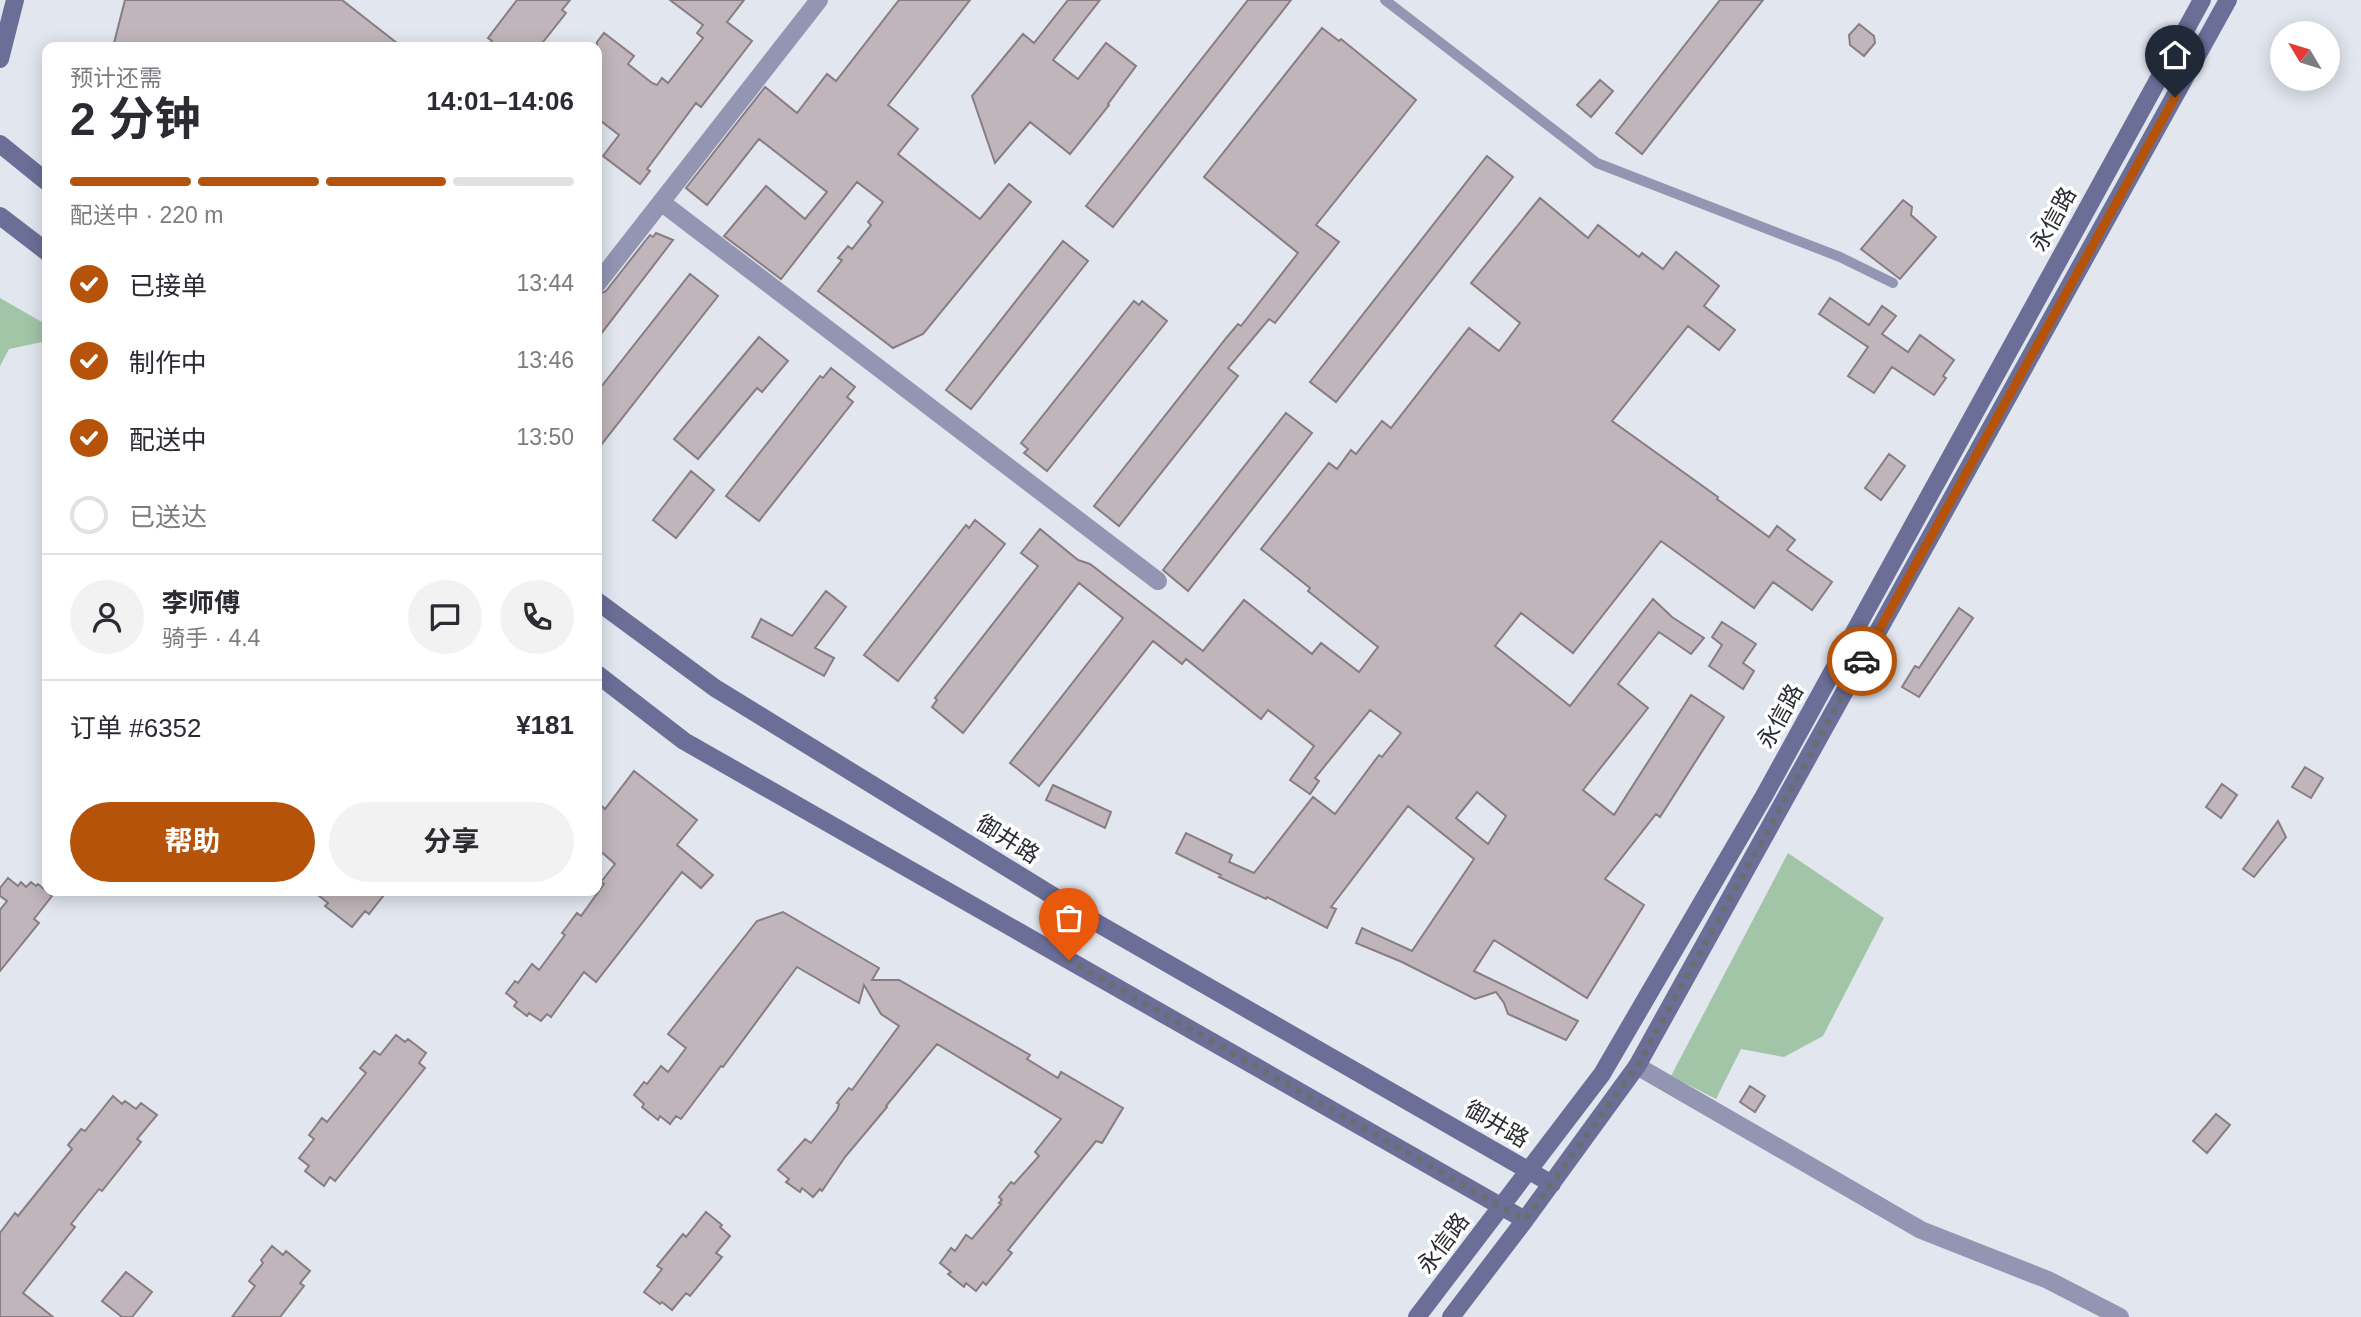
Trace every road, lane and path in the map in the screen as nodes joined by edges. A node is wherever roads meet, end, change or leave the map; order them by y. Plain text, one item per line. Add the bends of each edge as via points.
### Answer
1 (15, 0) edge
2 (819, 0) edge
3 (1385, 0) edge
4 (2202, 0) edge
5 (2228, 0) edge
6 (0, 60) edge
7 (0, 144) edge
8 (42, 178) edge
9 (661, 202) junction
10 (0, 216) edge
11 (42, 248) edge
12 (602, 278) edge
13 (1893, 283) dead end
14 (1158, 581) dead end
15 (602, 605) edge
16 (602, 678) edge
17 (1637, 1066) junction
18 (1528, 1170) junction
19 (1552, 1184) junction
20 (1501, 1206) junction
21 (1525, 1220) junction
22 (1417, 1317) edge
23 (1451, 1317) edge
24 (2120, 1317) edge

1 - 6 street
2 - 9 street
3 - 13 lane via 1597,163 1840,257
4 - 18 street, 永信路 via 1764,796 1602,1074
5 - 17 street, 永信路
7 - 8 street
9 - 12 street
9 - 14 street
10 - 11 street
15 - 18 street, 御井路 via 715,688 1097,923
16 - 20 street via 684,741
17 - 19 street, 永信路
17 - 24 street via 1921,1230 2048,1280
18 - 19 street, 御井路
18 - 20 street, 永信路
19 - 21 street, 永信路
20 - 21 street
20 - 22 street, 永信路
21 - 23 street, 永信路

